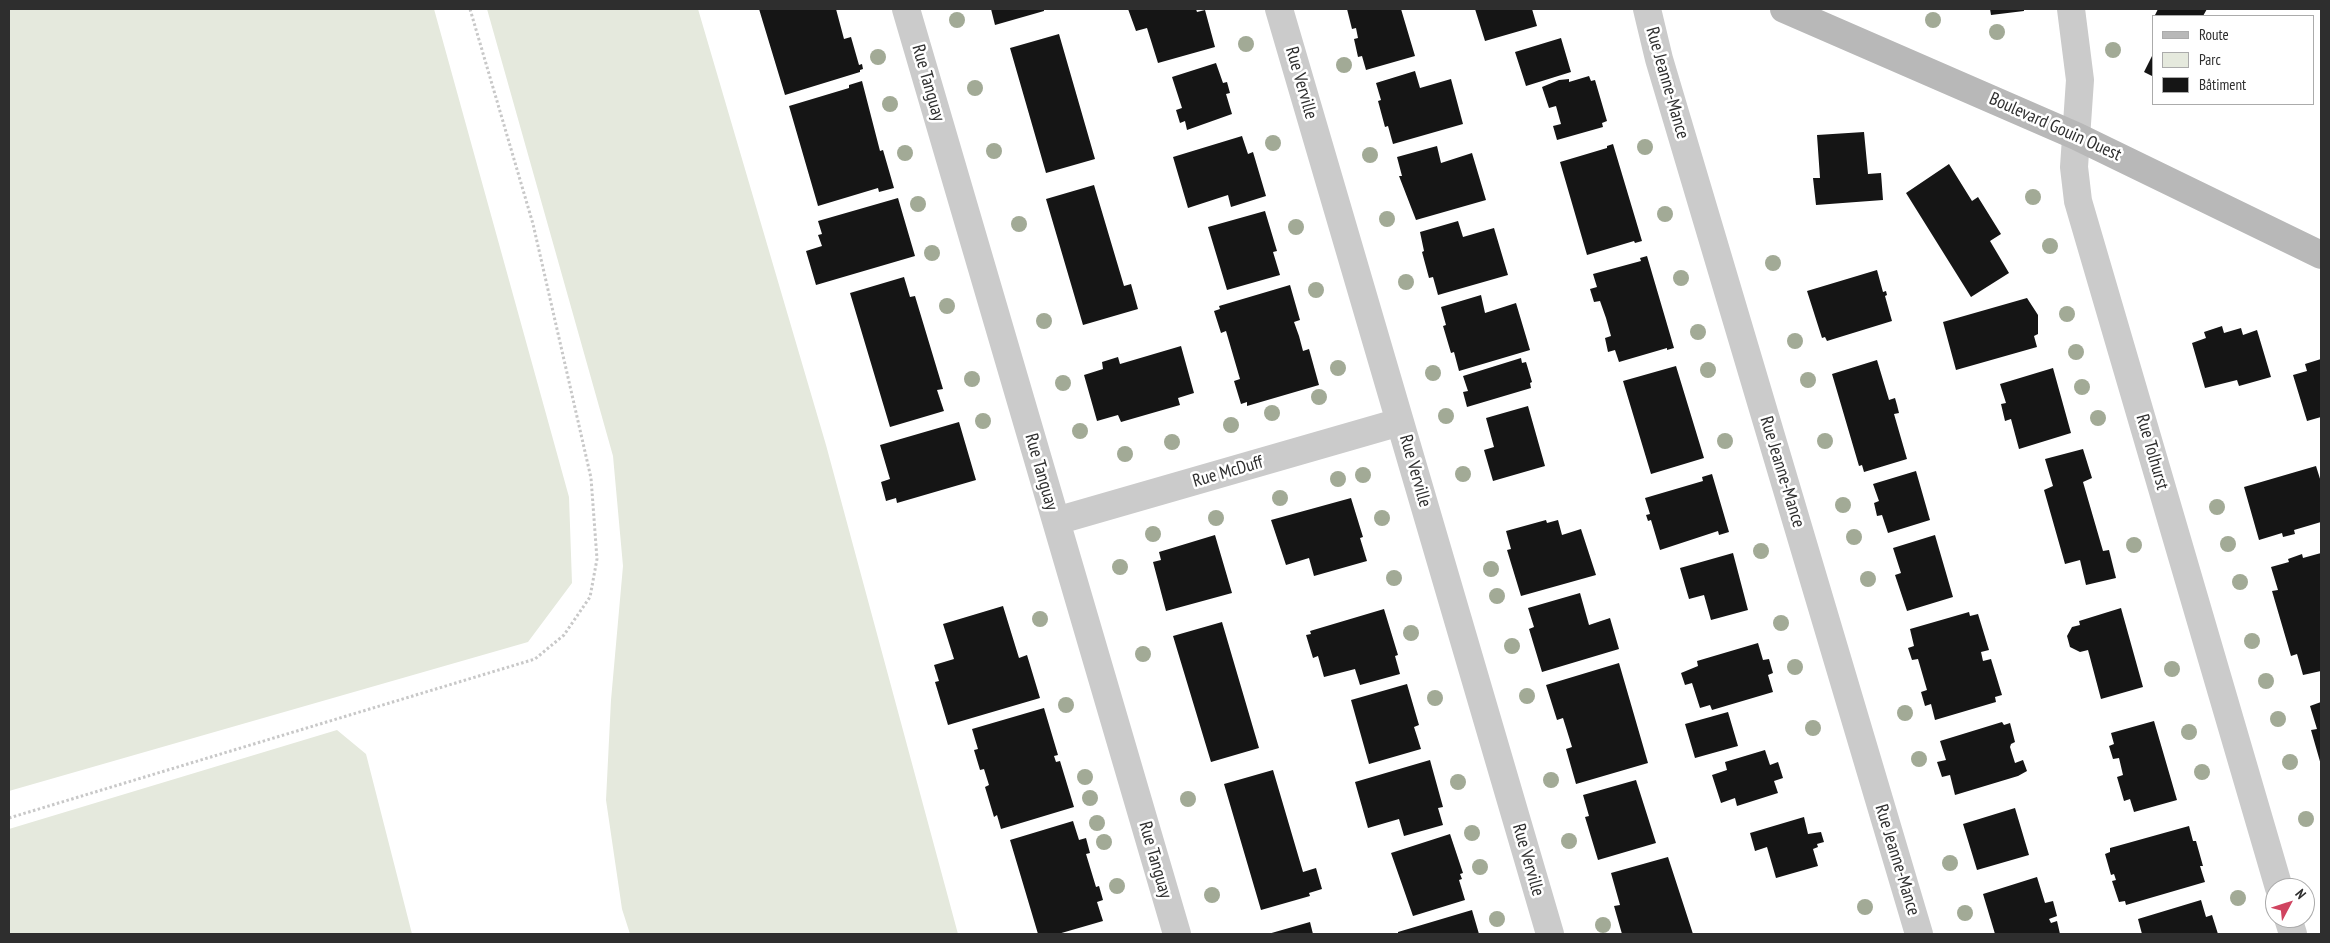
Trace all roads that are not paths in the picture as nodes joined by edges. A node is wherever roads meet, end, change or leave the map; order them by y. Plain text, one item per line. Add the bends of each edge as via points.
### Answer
1 (906, 9) edge
2 (1279, 9) edge
3 (1647, 9) edge
4 (1784, 9) edge
5 (2071, 9) edge
6 (2076, 136) junction
7 (2321, 255) edge
8 (1400, 422) junction
9 (1056, 522) junction
10 (2277, 878) edge
11 (1177, 934) edge
12 (1550, 934) edge
13 (1919, 934) edge

1 - 9 street, Rue Tanguay
2 - 8 street, Rue Verville
3 - 13 street, Rue Jeanne-Mance via 1662,69
4 - 6 street, Boulevard Gouin Ouest
5 - 6 street, Rue Tolhurst via 2080,80
6 - 7 street, Boulevard Gouin Ouest
6 - 10 street, Rue Tolhurst via 2074,166 2078,201
8 - 9 street, Rue McDuff
8 - 12 street, Rue Verville
9 - 11 street, Rue Tanguay

